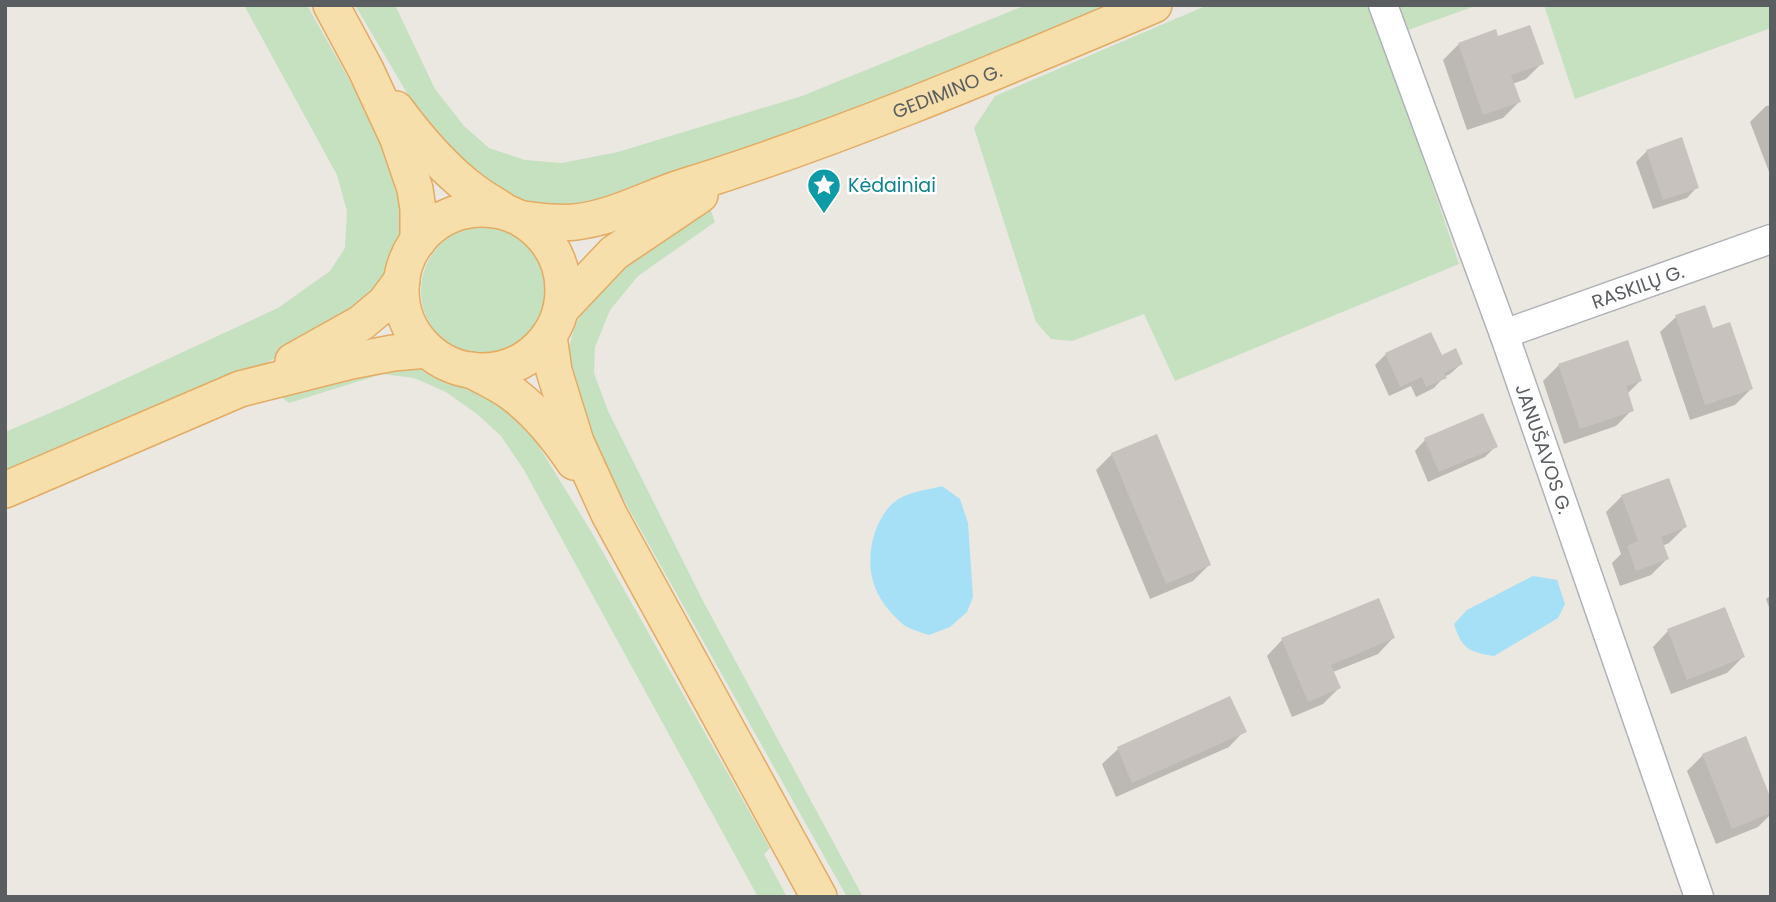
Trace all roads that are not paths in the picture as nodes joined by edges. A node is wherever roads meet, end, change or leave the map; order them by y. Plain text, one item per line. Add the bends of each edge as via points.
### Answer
1 (331, 5) edge
2 (1154, 5) edge
3 (1383, 5) edge
4 (366, 70) junction
5 (737, 170) junction
6 (514, 216) junction
7 (1771, 239) edge
8 (418, 241) junction
9 (402, 281) junction
10 (555, 322) junction
11 (1504, 334) junction
12 (427, 350) junction
13 (471, 370) junction
14 (240, 390) junction
15 (5, 490) edge
16 (609, 514) junction
17 (819, 897) edge
18 (1699, 897) edge

1 - 4 main road
2 - 5 main road, GEDIMINO G. via 959,88
3 - 11 street, JANUŠAVOS G.
4 - 6 main road via 435,157 474,191
4 - 8 main road via 415,189
5 - 6 main road via 603,217 557,223
5 - 10 main road via 614,253
6 - 8 main road via 467,210 448,216
6 - 10 main road via 537,230 558,260 563,299
7 - 11 street, RASKILŲ G.
8 - 9 main road
9 - 12 main road via 408,323
9 - 14 main road via 361,324
10 - 13 main road via 538,349 523,360 489,371
10 - 16 main road via 554,371 576,442
11 - 18 street, JANUŠAVOS G.
12 - 13 main road
12 - 14 main road via 351,361
13 - 16 main road via 506,390 543,423
14 - 15 main road
16 - 17 main road

